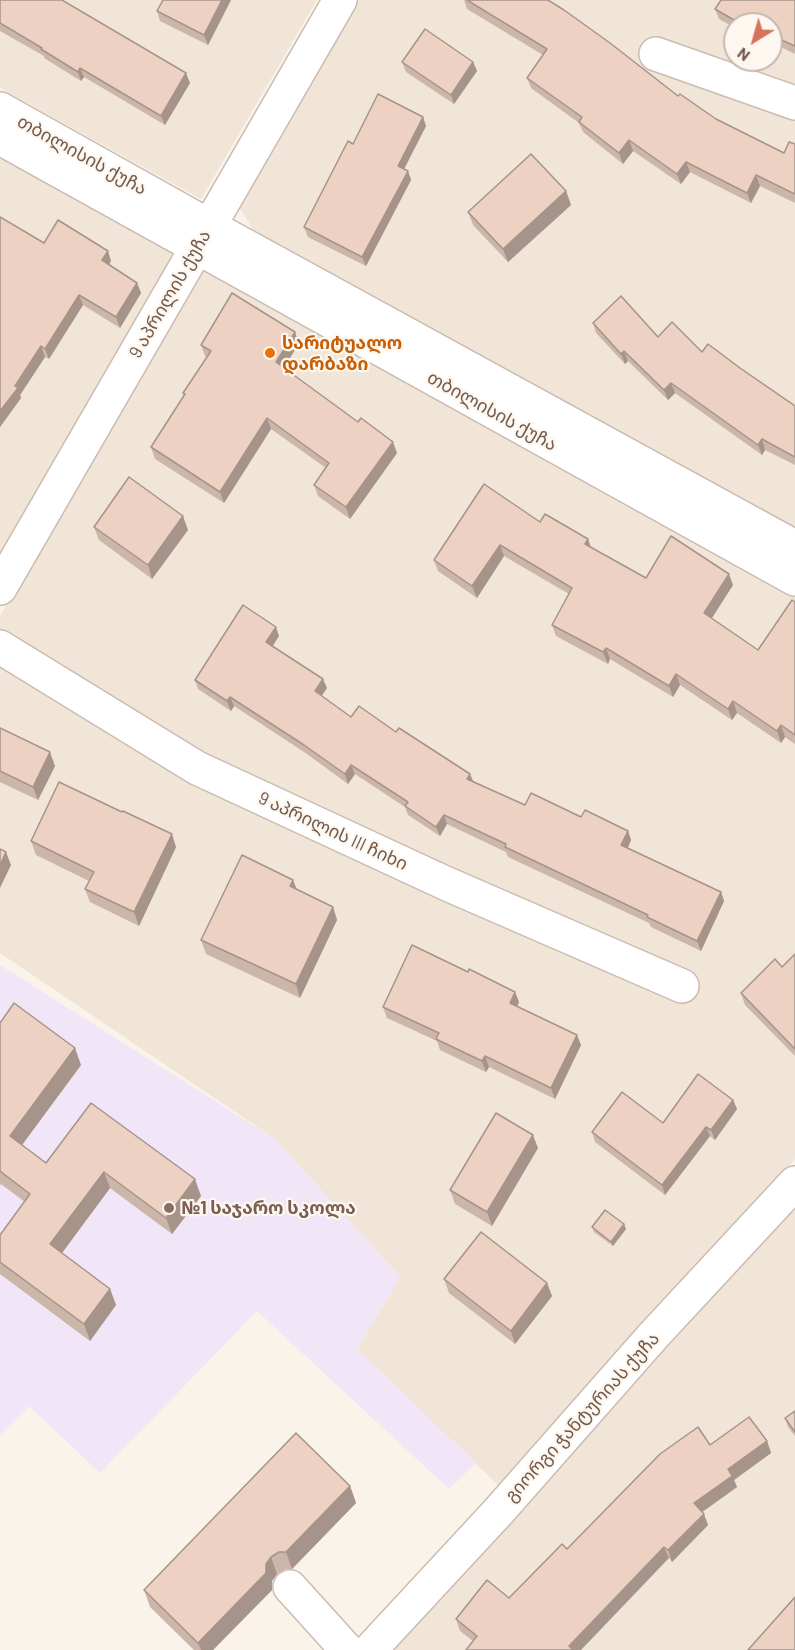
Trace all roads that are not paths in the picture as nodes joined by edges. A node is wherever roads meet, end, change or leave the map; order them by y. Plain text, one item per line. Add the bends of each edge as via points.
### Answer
1 (340, 0) edge
2 (656, 54) dead end
3 (795, 103) edge
4 (0, 109) edge
5 (0, 138) edge
6 (203, 237) junction
7 (795, 547) edge
8 (795, 579) edge
9 (0, 588) edge
10 (0, 647) edge
11 (682, 986) dead end
12 (795, 1183) edge
13 (290, 1587) dead end
14 (347, 1650) edge
15 (370, 1650) edge

1 - 6 street, 9 აპრილის ქუჩა
2 - 3 street
4 - 6 street, თბილისის ქუჩა
5 - 6 street, თბილისის ქუჩა
6 - 7 street, თბილისის ქუჩა
6 - 8 street, თბილისის ქუჩა
6 - 9 street, 9 აპრილის ქუჩა
10 - 11 street, 9 აპრილის III ჩიხი via 197,768 445,883
12 - 15 street, გიორგი ჭანტურიას ქუჩა
13 - 14 street

